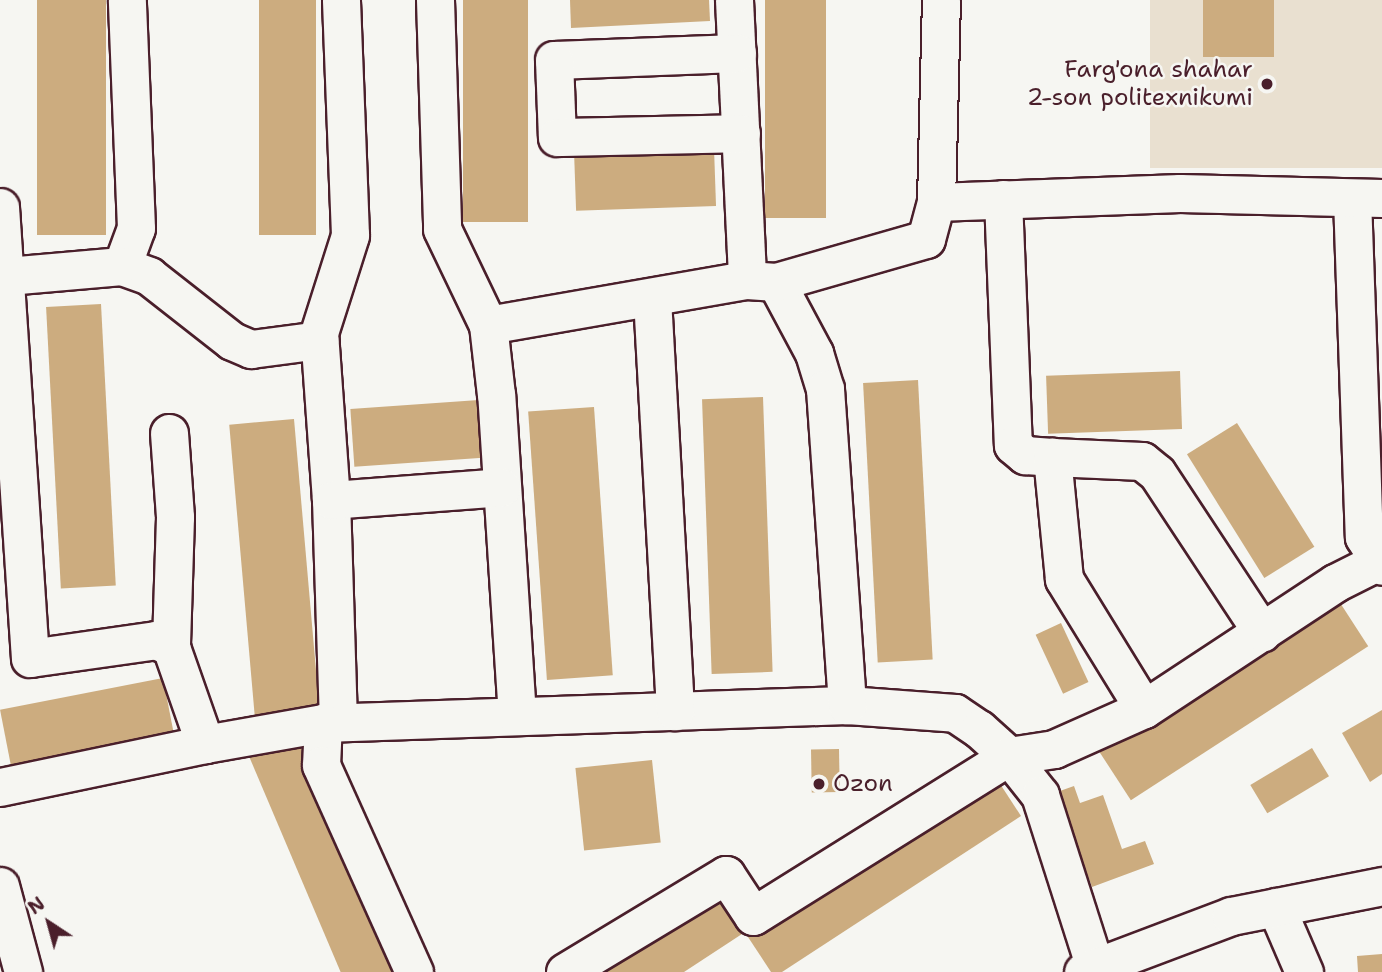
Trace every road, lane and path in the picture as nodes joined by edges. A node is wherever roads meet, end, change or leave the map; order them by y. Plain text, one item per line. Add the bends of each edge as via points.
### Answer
1 (127, 0) edge
2 (341, 0) edge
3 (435, 0) edge
4 (734, 0) edge
5 (941, 0) edge
6 (737, 53) junction
7 (741, 133) junction
8 (1367, 198) edge
9 (1003, 199) junction
10 (1, 202) edge
11 (936, 202) junction
12 (122, 266) junction
13 (7, 276) junction
14 (762, 281) junction
15 (652, 298) junction
16 (488, 325) junction
17 (319, 340) junction
18 (1371, 427) edge
19 (169, 433) dead end
20 (1052, 457) junction
21 (502, 487) junction
22 (1373, 497) edge
23 (331, 500) junction
24 (1380, 563) edge
25 (1262, 632) junction
26 (171, 647) junction
27 (15, 661) edge
28 (847, 705) junction
29 (1144, 709) junction
30 (676, 711) junction
31 (517, 716) junction
32 (330, 722) junction
33 (205, 744) junction
34 (1009, 756) junction
35 (0, 787) edge
36 (0, 886) edge
37 (1382, 886) edge
38 (1276, 907) junction
39 (1089, 970) edge
40 (23, 972) edge
41 (414, 972) edge
42 (565, 972) edge
43 (1304, 972) edge

1 - 12 street via 136,228
2 - 17 street via 351,235
3 - 16 street via 442,229
4 - 6 street
5 - 11 street
6 - 7 street
6 - 7 street via 554,60 557,137
7 - 14 street
8 - 9 street via 1180,192
8 - 18 street
9 - 11 street
9 - 20 street via 1013,445 1025,455
10 - 13 street
11 - 14 street via 926,239
12 - 13 street
12 - 17 street via 149,276 232,341 251,349
13 - 27 street
14 - 15 street
14 - 28 street via 814,353 825,389
15 - 16 street
15 - 30 street
16 - 21 street
17 - 23 street
18 - 22 street
19 - 26 street via 175,517
20 - 25 street via 1142,461 1157,474
20 - 29 street via 1064,579
21 - 23 street
21 - 31 street
22 - 24 street via 1364,537
23 - 32 street
24 - 25 street via 1335,583
25 - 29 street
26 - 27 street via 156,640
26 - 33 street
28 - 30 street
28 - 34 street via 955,713
29 - 34 street via 1054,749
30 - 31 street
31 - 32 street
32 - 33 street
32 - 41 street via 321,765
33 - 35 street
34 - 39 street via 1040,795
34 - 42 street via 753,916 726,875
36 - 40 street
37 - 38 street
38 - 39 street via 1231,916
38 - 43 street

